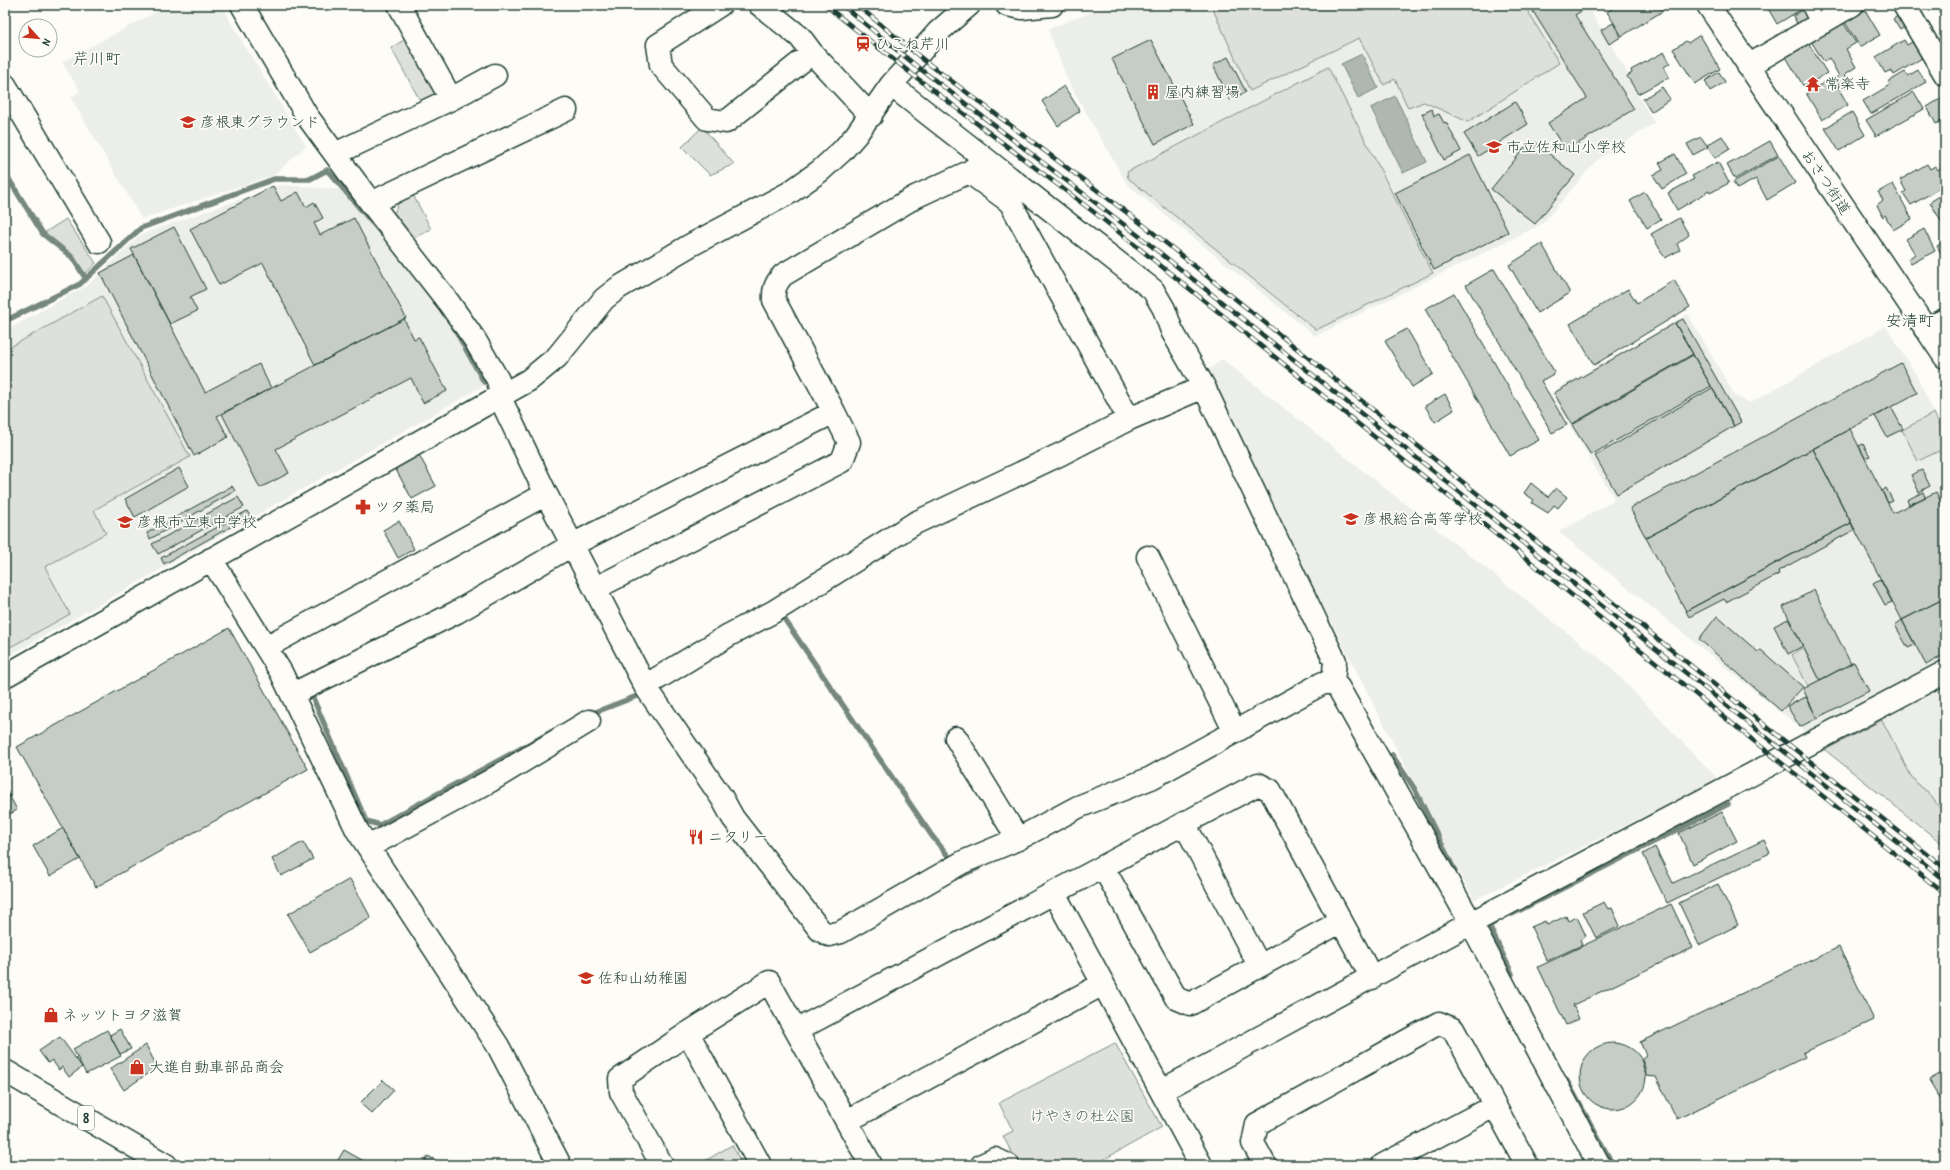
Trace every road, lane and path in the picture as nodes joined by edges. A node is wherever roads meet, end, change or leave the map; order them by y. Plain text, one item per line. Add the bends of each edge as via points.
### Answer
1 (242, 5) edge
2 (399, 5) edge
3 (720, 5) edge
4 (760, 5) edge
5 (970, 5) edge
6 (1007, 5) edge
7 (1052, 5) edge
8 (1708, 5) edge
9 (1852, 5) edge
10 (1904, 5) edge
11 (1817, 14) edge
12 (812, 53) junction
13 (1748, 66) junction
14 (1945, 74) edge
15 (495, 75) dead end
16 (5, 85) edge
17 (890, 86) junction
18 (451, 98) junction
19 (566, 110) dead end
20 (871, 116) junction
21 (335, 154) junction
22 (977, 166) junction
23 (371, 203) junction
24 (99, 242) dead end
25 (1945, 320) edge
26 (1925, 329) junction
27 (1945, 357) edge
28 (1204, 387) junction
29 (502, 395) junction
30 (834, 412) junction
31 (1129, 419) junction
32 (546, 494) junction
33 (572, 545) junction
34 (1148, 557) dead end
35 (211, 559) junction
36 (596, 588) junction
37 (266, 647) junction
38 (1945, 672) edge
39 (5, 676) edge
40 (1333, 683) junction
41 (645, 686) junction
42 (293, 694) junction
43 (589, 721) dead end
44 (1235, 732) junction
45 (956, 738) dead end
46 (1184, 823) junction
47 (1018, 839) junction
48 (368, 847) junction
49 (1103, 867) junction
50 (1054, 893) junction
51 (1340, 922) junction
52 (1471, 923) junction
53 (1259, 965) junction
54 (1372, 978) junction
55 (1103, 984) junction
56 (797, 1030) junction
57 (688, 1033) junction
58 (5, 1071) edge
59 (1162, 1091) junction
60 (1494, 1106) junction
61 (847, 1121) junction
62 (166, 1165) edge
63 (560, 1165) edge
64 (662, 1165) edge
65 (760, 1165) edge
66 (871, 1165) edge
67 (982, 1165) edge
68 (1008, 1165) edge
69 (1201, 1165) edge
70 (1265, 1165) edge
71 (1384, 1165) edge
72 (1527, 1165) edge
73 (1599, 1165) edge

1 - 21 main road via 307,116
2 - 18 main road
3 - 12 main road via 658,45 661,65 707,119 726,122
4 - 12 main road via 800,37
5 - 17 main road via 938,32
6 - 7 main road via 1022,8
8 - 13 main road, おさつ街道
9 - 11 main road
10 - 14 main road
11 - 13 main road
12 - 20 main road
13 - 26 main road, おさつ街道
15 - 18 main road
16 - 24 main road
17 - 20 main road
17 - 22 main road
18 - 21 main road
19 - 23 main road
20 - 29 main road via 842,151 820,171 789,193 689,246 618,288 600,304 557,357 529,380
21 - 23 main road
22 - 28 main road via 1153,290 1172,331
22 - 30 main road via 915,197 784,275 776,283 774,300
22 - 31 main road via 1010,202
23 - 29 main road via 476,340 498,380
25 - 26 main road
26 - 27 main road, おさつ街道
28 - 31 main road
28 - 40 main road via 1335,661
29 - 32 main road via 502,404
29 - 35 main road
30 - 33 main road
30 - 36 main road via 849,442 842,461
31 - 41 main road via 915,523 773,612 729,635
32 - 33 main road
32 - 37 main road
33 - 36 main road
33 - 42 main road via 457,612
34 - 44 main road
35 - 37 main road
35 - 39 main road
36 - 41 main road
37 - 42 main road
38 - 52 main road
40 - 44 main road via 1323,683
40 - 52 main road via 1341,691
41 - 47 main road via 733,818 820,930 829,935 841,932 963,862
42 - 48 main road via 356,830
43 - 48 main road via 490,781
44 - 47 main road via 1151,778 1078,807
45 - 47 main road
46 - 49 main road
46 - 51 main road via 1258,784 1270,790
46 - 53 main road
48 - 63 main road via 498,1046
49 - 50 main road
49 - 53 main road via 1176,998 1190,1004
50 - 55 main road
50 - 56 main road
51 - 53 main road
51 - 54 main road
52 - 54 main road
52 - 73 main road
54 - 59 main road
55 - 59 main road
55 - 61 main road
56 - 57 main road via 769,982
56 - 61 main road
57 - 64 main road via 620,1078 621,1092
57 - 65 main road
58 - 62 main road, 8
59 - 69 main road
60 - 70 main road via 1453,1029 1439,1023 1257,1124 1253,1143
60 - 71 main road
60 - 72 main road
61 - 66 main road
67 - 68 main road via 994,1158

